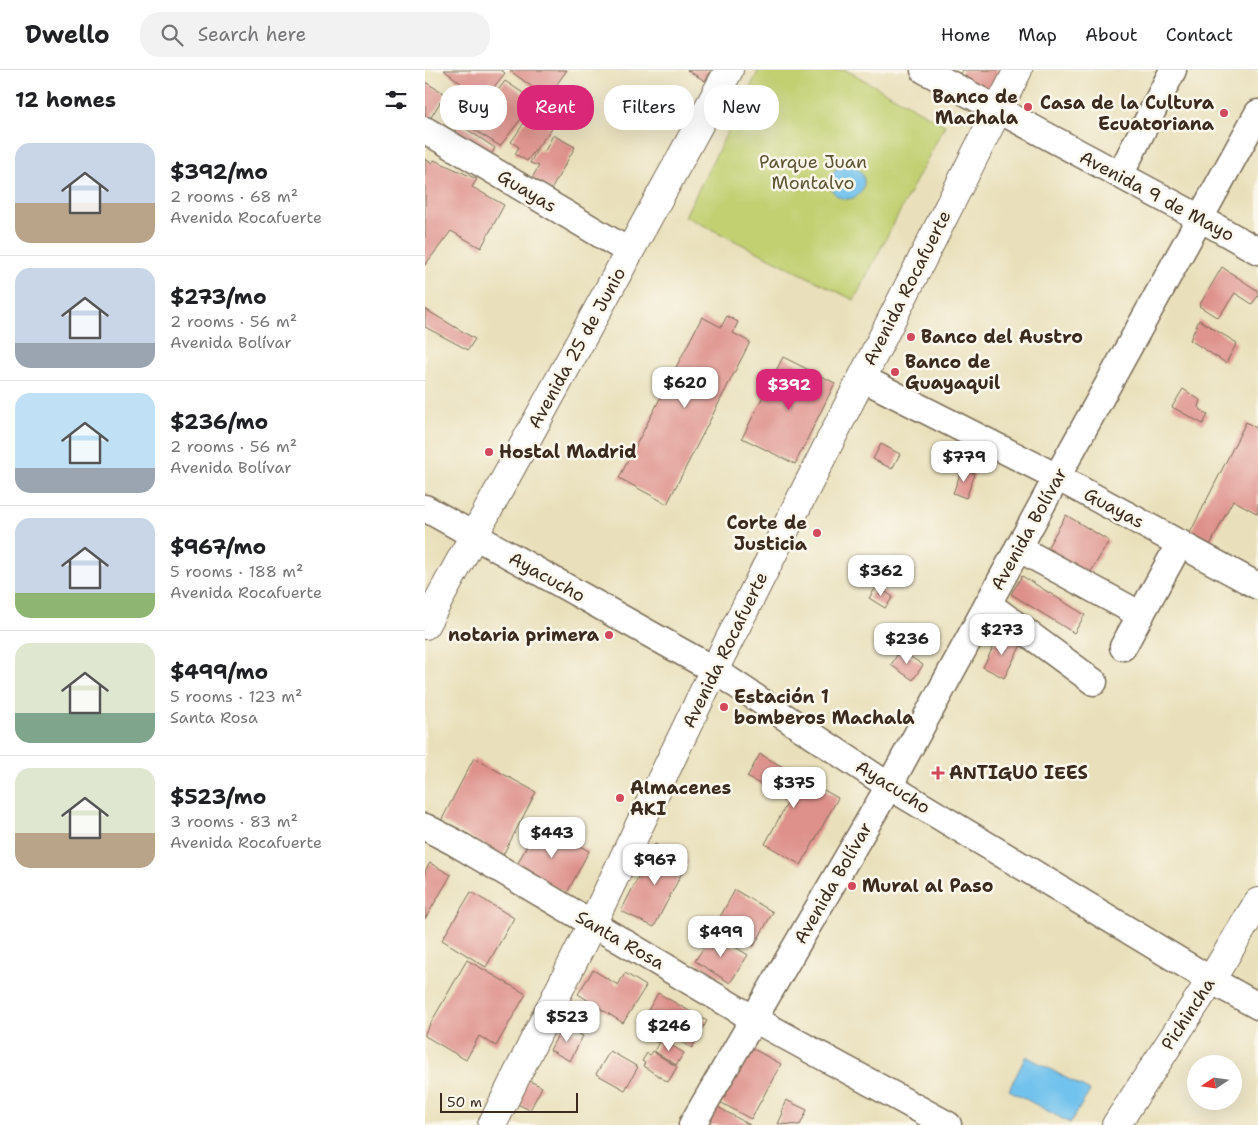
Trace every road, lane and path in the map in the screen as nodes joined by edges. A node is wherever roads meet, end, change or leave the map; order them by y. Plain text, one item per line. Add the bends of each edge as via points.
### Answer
1 (729, 70) edge
2 (924, 70) edge
3 (1018, 70) edge
4 (1173, 70) edge
5 (998, 110) junction
6 (1258, 113) edge
7 (425, 130) edge
8 (1120, 175) junction
9 (1201, 218) junction
10 (1258, 251) edge
11 (630, 252) junction
12 (862, 378) junction
13 (1057, 477) junction
14 (425, 508) edge
15 (474, 536) junction
16 (1180, 543) junction
17 (1018, 548) junction
18 (1258, 586) edge
19 (988, 604) junction
20 (1141, 615) junction
21 (425, 625) edge
22 (1123, 647) dead end
23 (714, 670) junction
24 (1094, 682) dead end
25 (889, 786) junction
26 (425, 827) edge
27 (1258, 902) edge
28 (592, 924) junction
29 (1211, 980) junction
30 (1258, 1006) edge
31 (754, 1019) junction
32 (492, 1125) edge
33 (692, 1125) edge
34 (948, 1125) edge
35 (1116, 1125) edge

1 - 11 main road, Avenida 25 de Junio
2 - 5 street, Avenida 9 de Mayo
3 - 5 main road, Avenida Rocafuerte
4 - 8 street
5 - 8 street, Avenida 9 de Mayo
5 - 12 main road, Avenida Rocafuerte
6 - 9 street, Avenida Bolívar
7 - 11 street, Guayas
8 - 9 street, Avenida 9 de Mayo
9 - 10 street, Avenida 9 de Mayo
9 - 13 street, Avenida Bolívar
11 - 15 main road, Avenida 25 de Junio
12 - 13 street, Guayas
12 - 23 main road, Avenida Rocafuerte
13 - 16 street, Guayas
13 - 17 street, Avenida Bolívar
14 - 15 street, Ayacucho
15 - 21 main road, Avenida 25 de Junio
15 - 23 street, Ayacucho
16 - 18 street, Guayas
16 - 20 street
17 - 19 street, Avenida Bolívar
17 - 20 street
19 - 24 street
19 - 25 street, Avenida Bolívar
20 - 22 street
23 - 25 street, Ayacucho
23 - 28 main road, Avenida Rocafuerte
25 - 29 street, Ayacucho
25 - 31 street, Avenida Bolívar
26 - 28 street, Santa Rosa
27 - 29 main road, Pichincha
28 - 31 street, Santa Rosa
28 - 32 main road, Avenida Rocafuerte
29 - 30 street, Ayacucho
29 - 35 main road, Pichincha
31 - 33 street, Avenida Bolívar
31 - 34 street, Santa Rosa

